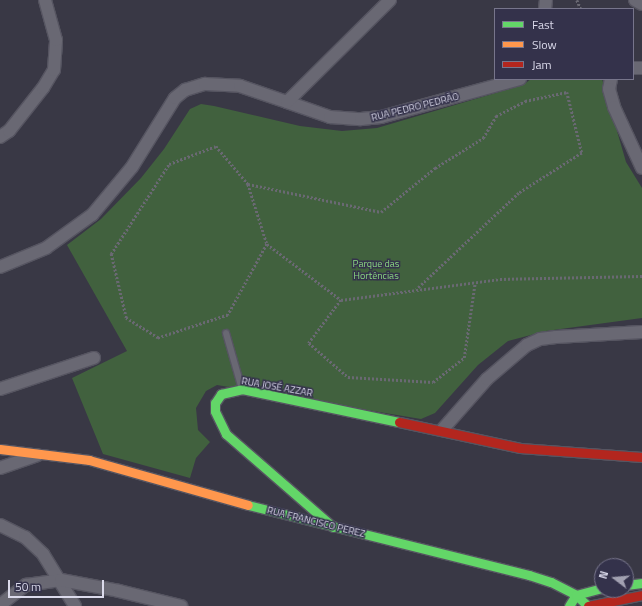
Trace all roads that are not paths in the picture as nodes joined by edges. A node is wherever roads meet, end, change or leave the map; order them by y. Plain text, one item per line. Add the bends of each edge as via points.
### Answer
1 (390, 0) edge
2 (635, 0) edge
3 (47, 1) edge
4 (642, 4) edge
5 (516, 80) edge
6 (611, 80) edge
7 (287, 102) junction
8 (0, 137) edge
9 (642, 168) edge
10 (0, 267) edge
11 (642, 332) edge
12 (226, 333) dead end
13 (94, 358) dead end
14 (0, 389) edge
15 (242, 389) junction
16 (442, 430) junction
17 (0, 449) edge
18 (37, 454) junction
19 (642, 457) edge
20 (0, 468) edge
21 (0, 525) edge
22 (333, 527) junction
23 (61, 580) junction
24 (594, 590) edge
25 (576, 595) junction
26 (642, 595) edge
27 (0, 605) edge
28 (75, 606) edge
29 (181, 606) edge
30 (569, 606) edge
31 (588, 606) edge

1 - 7 street
2 - 4 street
3 - 8 street via 56,40 54,70 9,131
5 - 7 street, RUA PEDRO PEDRÃO via 381,117 361,119 330,116
6 - 9 street via 609,89 614,107
7 - 10 street, RUA PEDRO PEDRÃO via 240,86 205,84 185,90 175,98 132,166 92,215 46,248
11 - 16 street via 551,338 527,345 487,379
12 - 15 lane
13 - 14 street
15 - 16 street, RUA JOSÉ AZZAR
15 - 22 street, RUA JOSÉ AZZAR via 221,394 215,403 217,421 226,434
16 - 19 street, RUA JOSÉ AZZAR via 520,448
17 - 18 street, RUA FRANCISCO PEREZ
18 - 20 street, RUA FRANCISCO PEREZ
18 - 22 street, RUA FRANCISCO PEREZ via 89,460
21 - 23 street via 25,537 43,554
22 - 25 street, RUA FRANCISCO PEREZ via 529,575
23 - 27 street via 26,585
23 - 28 street
23 - 29 street
24 - 25 street
25 - 30 street
25 - 31 street, RUA FRANCISCO PEREZ
26 - 31 street

